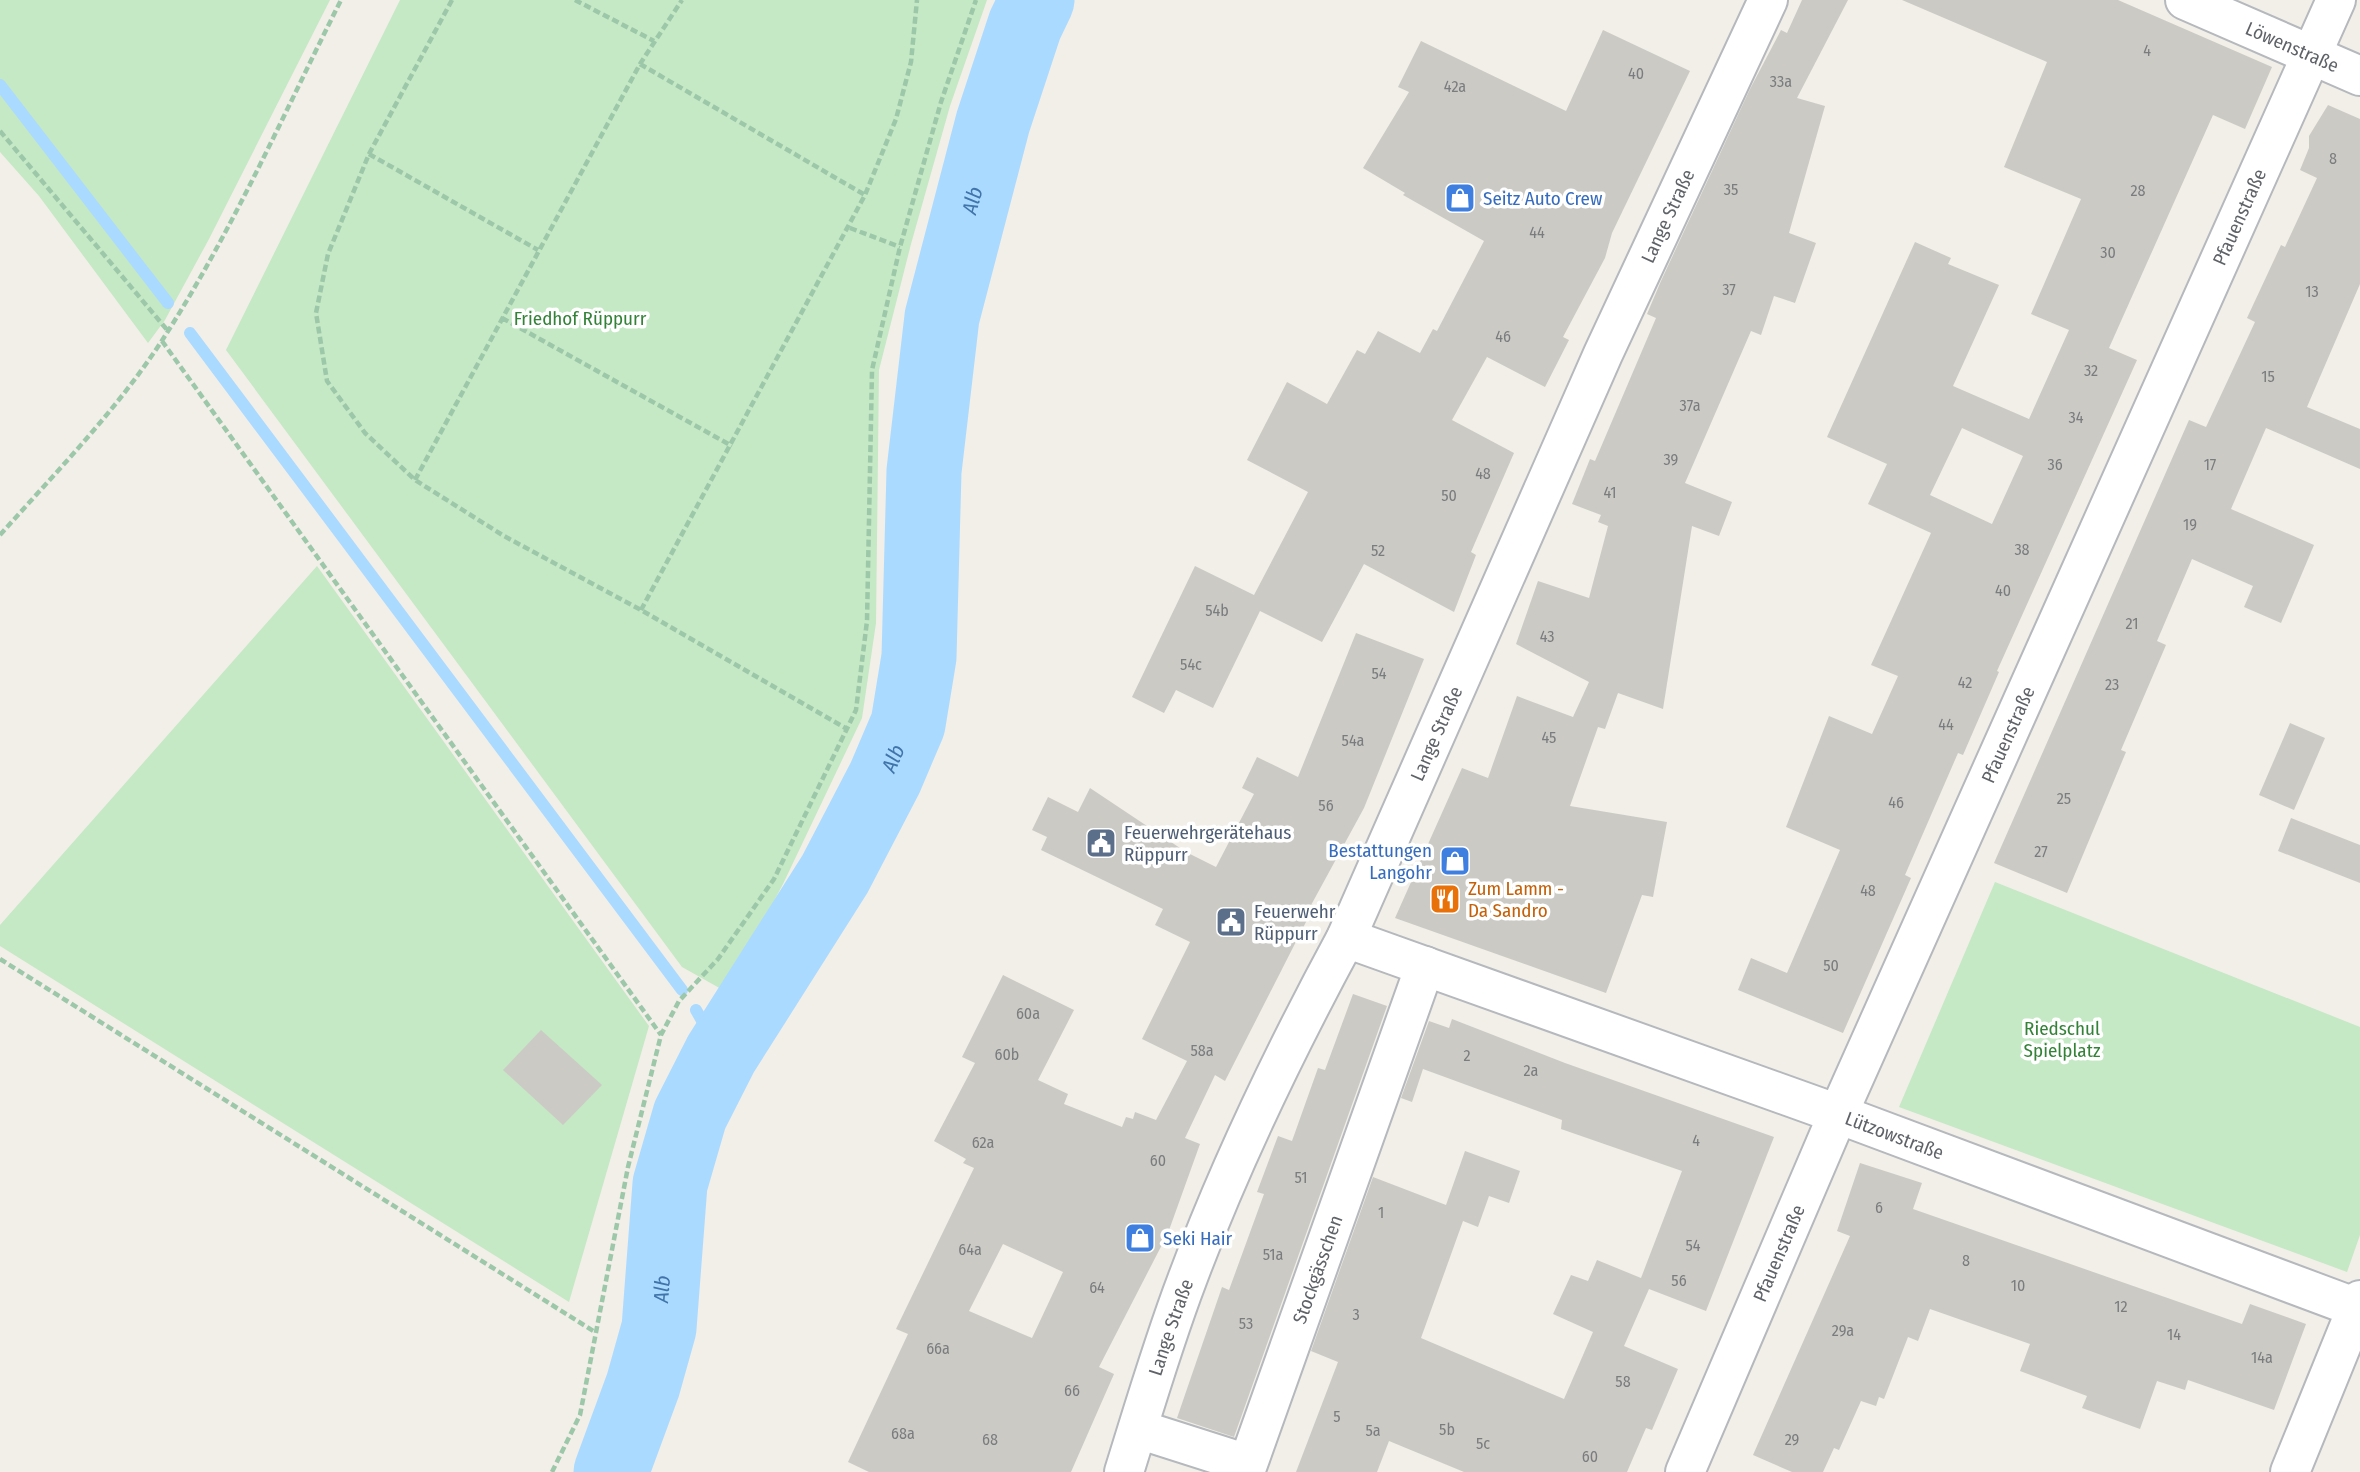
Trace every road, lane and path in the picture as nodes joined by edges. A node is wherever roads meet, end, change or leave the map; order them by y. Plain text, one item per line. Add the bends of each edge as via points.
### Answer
1 (341, 0) edge
2 (452, 0) edge
3 (575, 0) edge
4 (682, 0) edge
5 (917, 0) edge
6 (976, 0) edge
7 (1768, 0) edge
8 (2185, 0) edge
9 (2336, 0) edge
10 (654, 41) junction
11 (2309, 54) junction
12 (640, 64) junction
13 (2360, 76) edge
14 (0, 131) edge
15 (369, 154) junction
16 (865, 195) junction
17 (849, 228) junction
18 (900, 247) junction
19 (538, 251) junction
20 (502, 318) junction
21 (168, 331) junction
22 (162, 341) junction
23 (732, 446) junction
24 (415, 480) junction
25 (0, 535) edge
26 (641, 610) junction
27 (847, 729) junction
28 (1346, 938) junction
29 (0, 959) edge
30 (1425, 966) junction
31 (661, 1035) junction
32 (1838, 1114) junction
33 (2359, 1304) edge
34 (595, 1332) junction
35 (2348, 1372) edge
36 (1138, 1429) junction
37 (552, 1472) edge
38 (1124, 1472) edge
39 (1685, 1472) edge
40 (2290, 1472) edge

1 - 21 path via 206,268
2 - 15 path
3 - 10 path
4 - 10 path
5 - 16 path via 911,62 896,119
6 - 18 path
7 - 28 street, Lange Straße via 1603,354
8 - 11 street, Löwenstraße
9 - 11 street, Pfauenstraße
10 - 12 path
11 - 13 street, Löwenstraße
11 - 32 street, Pfauenstraße
12 - 16 path
12 - 19 path
14 - 21 path
15 - 19 path
15 - 24 path via 328,254 316,313 327,381 365,432
16 - 17 path
17 - 18 path
17 - 23 path
18 - 27 path via 872,370 866,621 856,710
19 - 20 path
20 - 23 path
20 - 24 path
21 - 22 path
22 - 25 path via 98,424
22 - 31 path
23 - 26 path
24 - 26 path via 504,536
26 - 27 path
27 - 31 path via 774,879 711,969 679,1001
28 - 30 street, Lützowstraße
28 - 36 street, Lange Straße via 1250,1128 1186,1280
29 - 34 path
30 - 32 street, Lützowstraße
30 - 36 street, Stockgässchen via 1248,1464
31 - 34 path via 628,1167
32 - 33 street, Lützowstraße
32 - 39 street, Pfauenstraße
33 - 35 street, Lützowstraße
34 - 37 path via 580,1415
35 - 40 street, Lützowstraße
36 - 38 street, Lange Straße

